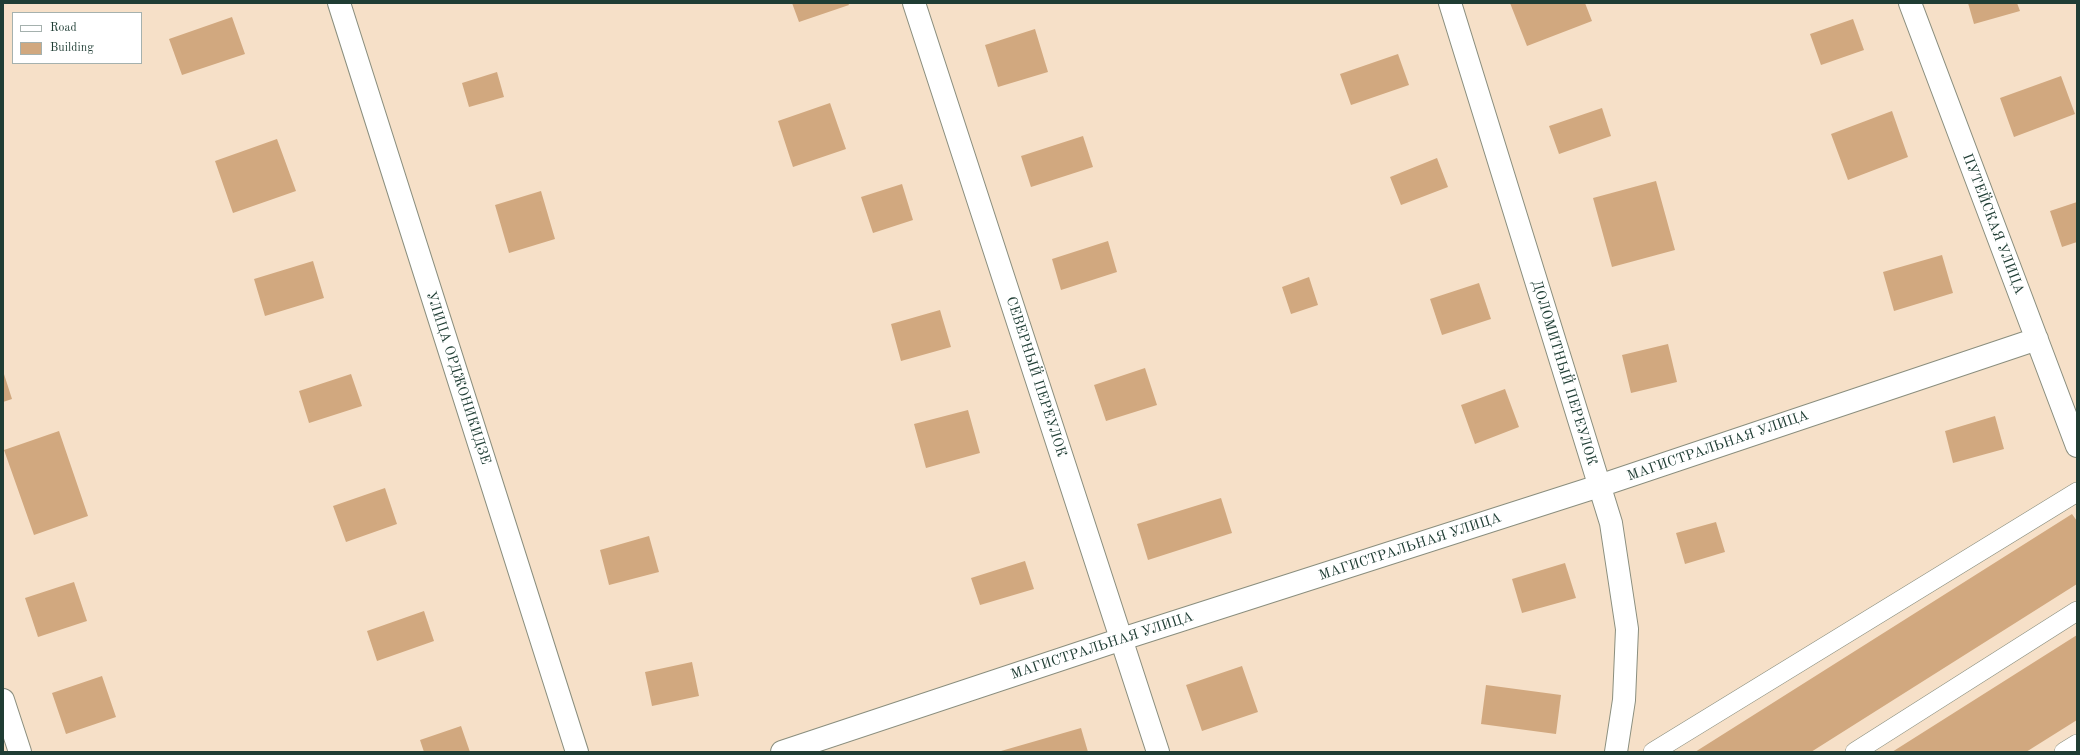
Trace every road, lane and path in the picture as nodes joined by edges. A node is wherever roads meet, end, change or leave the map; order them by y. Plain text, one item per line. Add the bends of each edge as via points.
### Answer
1 (339, 3) edge
2 (914, 3) edge
3 (1450, 3) edge
4 (1910, 3) edge
5 (2037, 339) junction
6 (2077, 446) edge
7 (1599, 486) junction
8 (2077, 492) edge
9 (2077, 611) edge
10 (1122, 639) junction
11 (3, 700) edge
12 (2077, 744) edge
13 (20, 752) edge
14 (577, 752) edge
15 (782, 752) edge
16 (1158, 752) edge
17 (1616, 752) edge
18 (1653, 752) edge
19 (1855, 752) edge
20 (2064, 752) edge

1 - 14 street, УЛИЦА ОРДЖОНИКИДЗЕ
2 - 10 street, СЕВЕРНЫЙ ПЕРЕУЛОК
3 - 7 street, ДОЛОМИТНЫЙ ПЕРЕУЛОК
4 - 5 street, ПУТЕЙСКАЯ УЛИЦА
5 - 6 street, ПУТЕЙСКАЯ УЛИЦА
5 - 7 street, МАГИСТРАЛЬНАЯ УЛИЦА
7 - 10 street, МАГИСТРАЛЬНАЯ УЛИЦА
7 - 17 street, ДОЛОМИТНЫЙ ПЕРЕУЛОК via 1611,524 1627,629 1624,700
8 - 18 lane
9 - 19 lane
10 - 15 street, МАГИСТРАЛЬНАЯ УЛИЦА
10 - 16 street, СЕВЕРНЫЙ ПЕРЕУЛОК
11 - 13 street
12 - 20 lane

